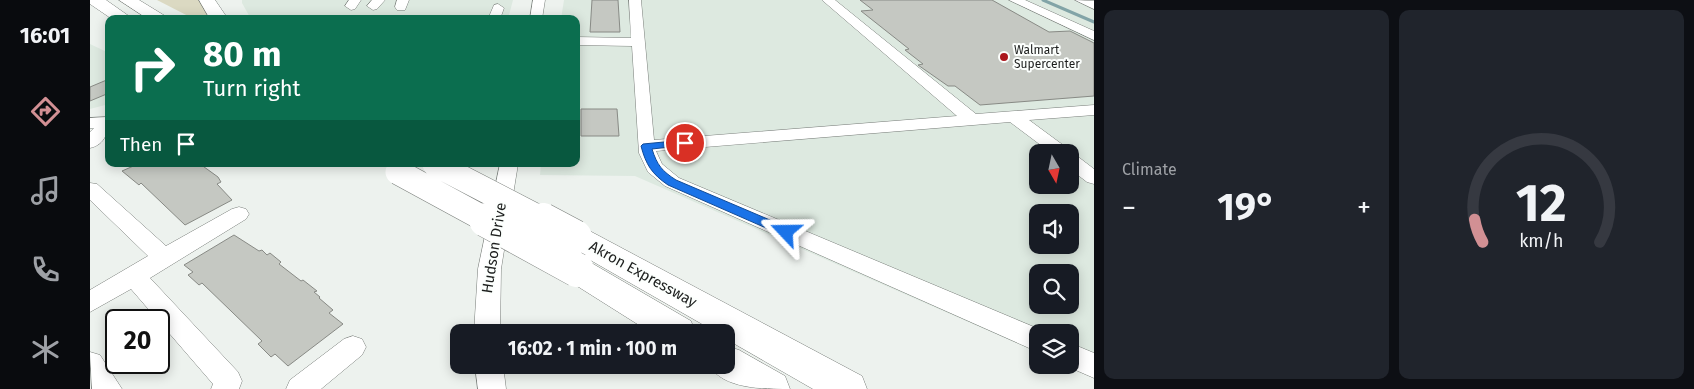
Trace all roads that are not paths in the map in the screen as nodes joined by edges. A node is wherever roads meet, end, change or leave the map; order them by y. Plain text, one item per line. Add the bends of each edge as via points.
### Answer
1 (95, 0) edge
2 (127, 0) edge
3 (207, 0) edge
4 (539, 0) edge
5 (635, 0) edge
6 (828, 0) edge
7 (1015, 0) edge
8 (1081, 0) edge
9 (1094, 5) edge
10 (90, 9) edge
11 (118, 15) edge
12 (154, 15) edge
13 (216, 15) edge
14 (537, 15) edge
15 (1094, 36) edge
16 (580, 41) edge
17 (637, 42) junction
18 (1094, 110) edge
19 (1013, 116) junction
20 (971, 119) junction
21 (105, 122) edge
22 (90, 123) edge
23 (105, 126) edge
24 (90, 143) edge
25 (1050, 144) edge
26 (646, 146) junction
27 (442, 167) edge
28 (508, 167) edge
29 (1079, 167) edge
30 (390, 168) edge
31 (1094, 178) edge
32 (90, 189) edge
33 (239, 214) dead end
34 (164, 257) junction
35 (134, 276) junction
36 (90, 302) edge
37 (486, 324) edge
38 (665, 324) edge
39 (1029, 337) edge
40 (353, 347) dead end
41 (1079, 359) edge
42 (90, 364) edge
43 (1094, 366) edge
44 (735, 367) edge
45 (490, 374) edge
46 (108, 389) edge
47 (225, 389) edge
48 (300, 389) edge
49 (492, 389) edge
50 (771, 389) edge
51 (848, 389) edge

1 - 11 highway
2 - 12 highway
3 - 13 highway
4 - 14 street
5 - 17 street
6 - 20 street
7 - 15 street
8 - 9 street
10 - 11 highway
16 - 17 street
17 - 26 street
18 - 19 street
19 - 20 street
19 - 25 street
20 - 26 street
21 - 22 street
23 - 24 street
26 - 39 street via 651,164 672,182
27 - 51 highway, Akron Expressway, bridge
28 - 37 street, Hudson Drive via 488,272
29 - 31 street
30 - 38 highway, Akron Expressway, bridge via 577,270
32 - 34 street
33 - 34 street
34 - 35 street
35 - 36 street
35 - 47 street via 228,381
40 - 48 street
41 - 43 street
42 - 46 street
44 - 50 highway
45 - 49 street

